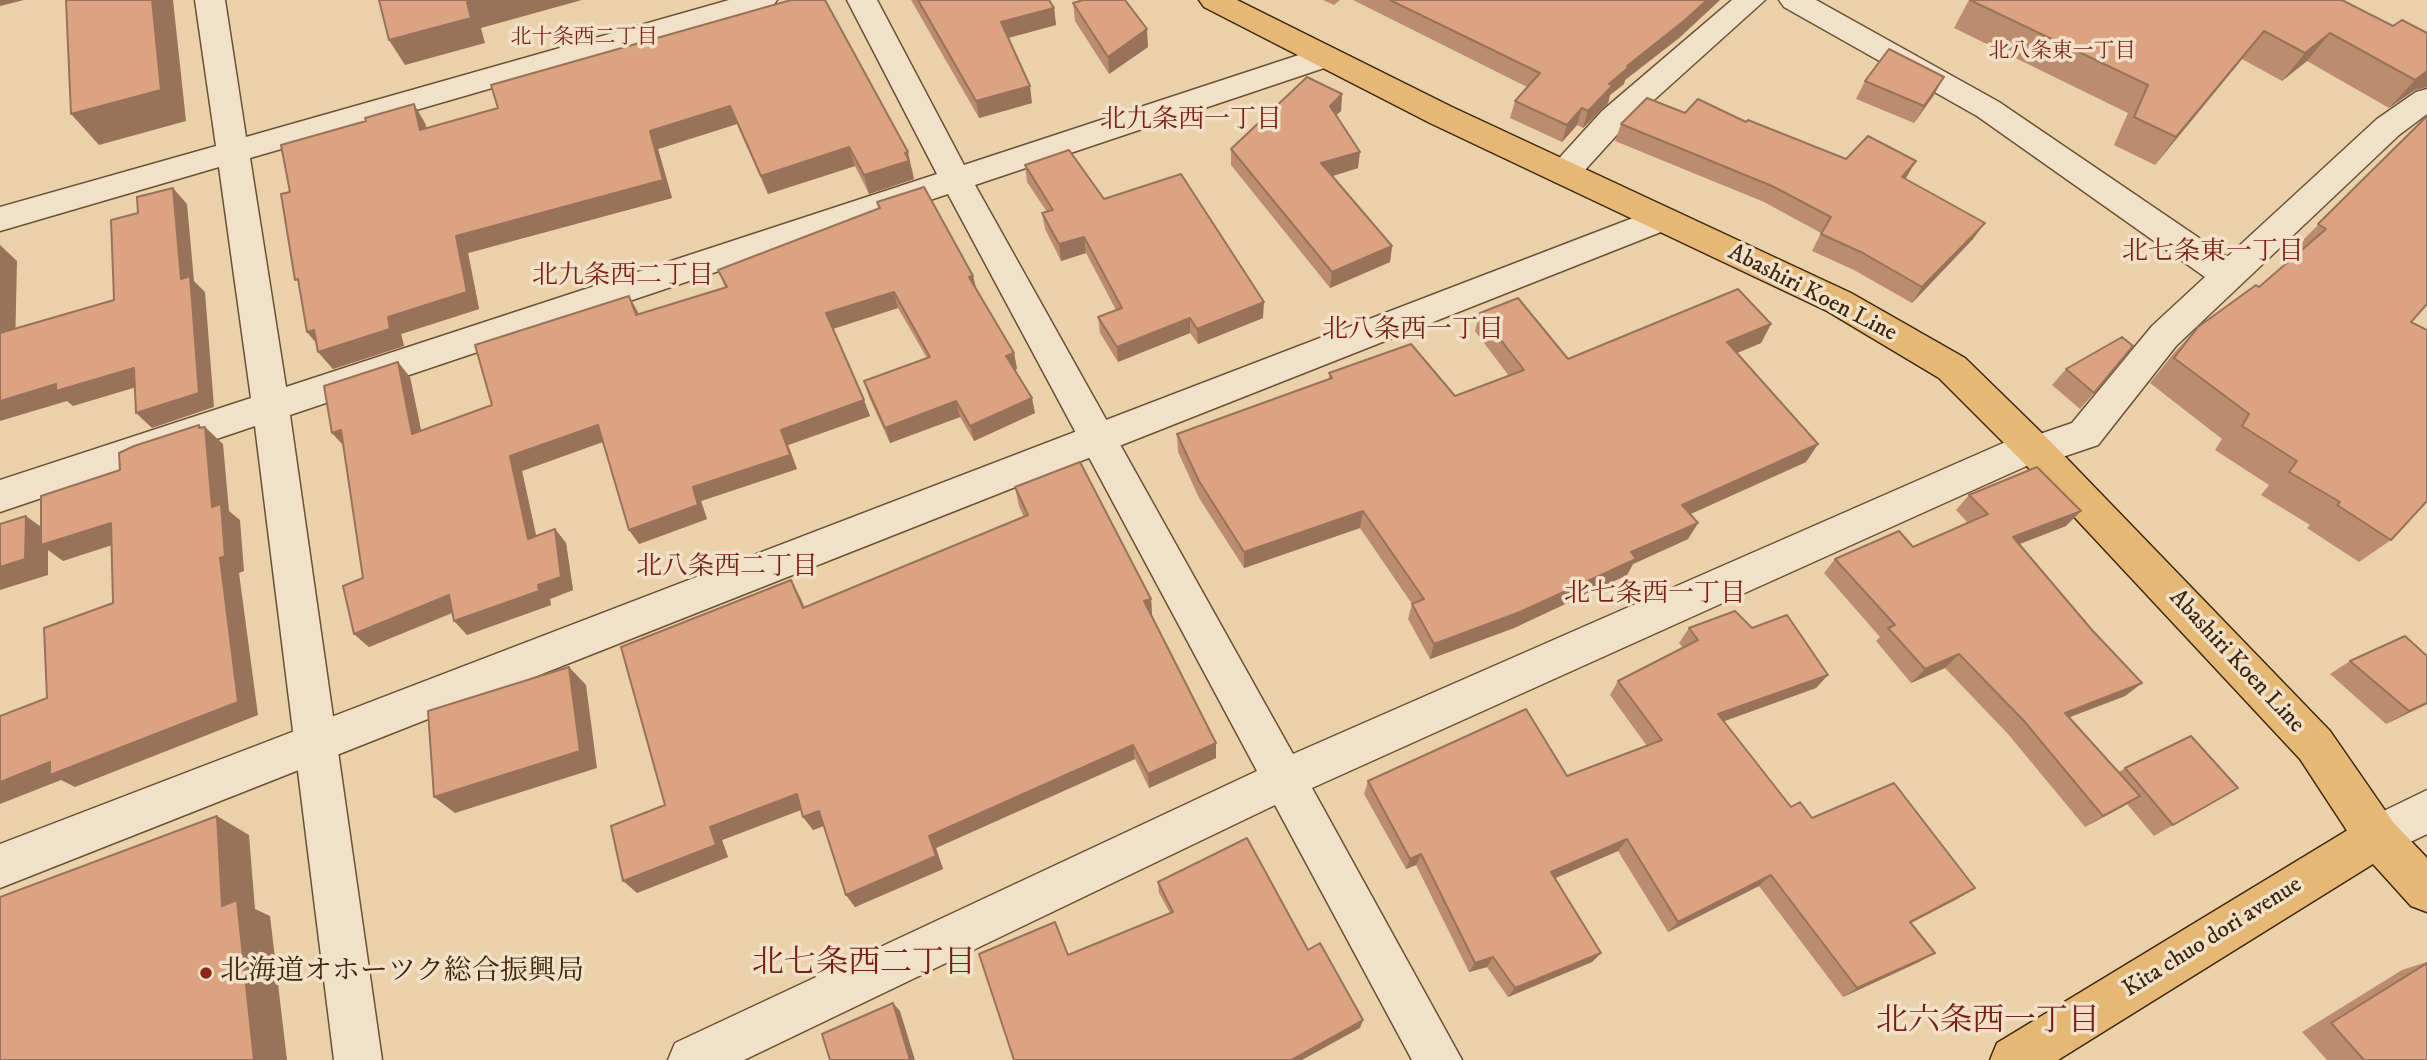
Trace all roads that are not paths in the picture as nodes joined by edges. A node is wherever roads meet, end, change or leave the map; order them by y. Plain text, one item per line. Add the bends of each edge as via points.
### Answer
1 (210, 0) edge
2 (762, 0) edge
3 (862, 0) edge
4 (1750, 0) edge
5 (1794, 0) edge
6 (1218, 1) edge
7 (1325, 57) junction
8 (2427, 99) edge
9 (233, 152) junction
10 (1564, 173) junction
11 (955, 178) junction
12 (0, 219) edge
13 (1659, 220) junction
14 (2230, 277) junction
15 (271, 408) junction
16 (1098, 437) junction
17 (2036, 451) junction
18 (0, 496) edge
19 (317, 743) junction
20 (1285, 779) junction
21 (2427, 811) edge
22 (2377, 837) junction
23 (0, 866) edge
24 (2427, 890) edge
25 (358, 1060) edge
26 (692, 1060) edge
27 (1438, 1060) edge
28 (2014, 1060) edge

1 - 9 street
2 - 9 street
3 - 11 street
4 - 10 street via 1613,119
5 - 14 street via 1987,109
6 - 7 main road, Abashiri Koen Line
7 - 10 main road, Abashiri Koen Line
7 - 11 street
8 - 14 street via 2388,127
9 - 12 street
9 - 15 street
10 - 13 main road, Abashiri Koen Line
11 - 15 street
11 - 16 street
13 - 16 street
13 - 17 main road, Abashiri Koen Line via 1839,302 1952,368
14 - 17 street via 2164,336 2085,434
15 - 18 street
15 - 19 street
16 - 19 street
16 - 20 street
17 - 20 street via 2030,448
17 - 22 main road, Abashiri Koen Line via 2315,746
19 - 23 street
19 - 25 street
20 - 26 street
20 - 27 street
21 - 22 street
22 - 24 main road, Abashiri Koen Line
22 - 28 main road, Kita chuo dori avenue

